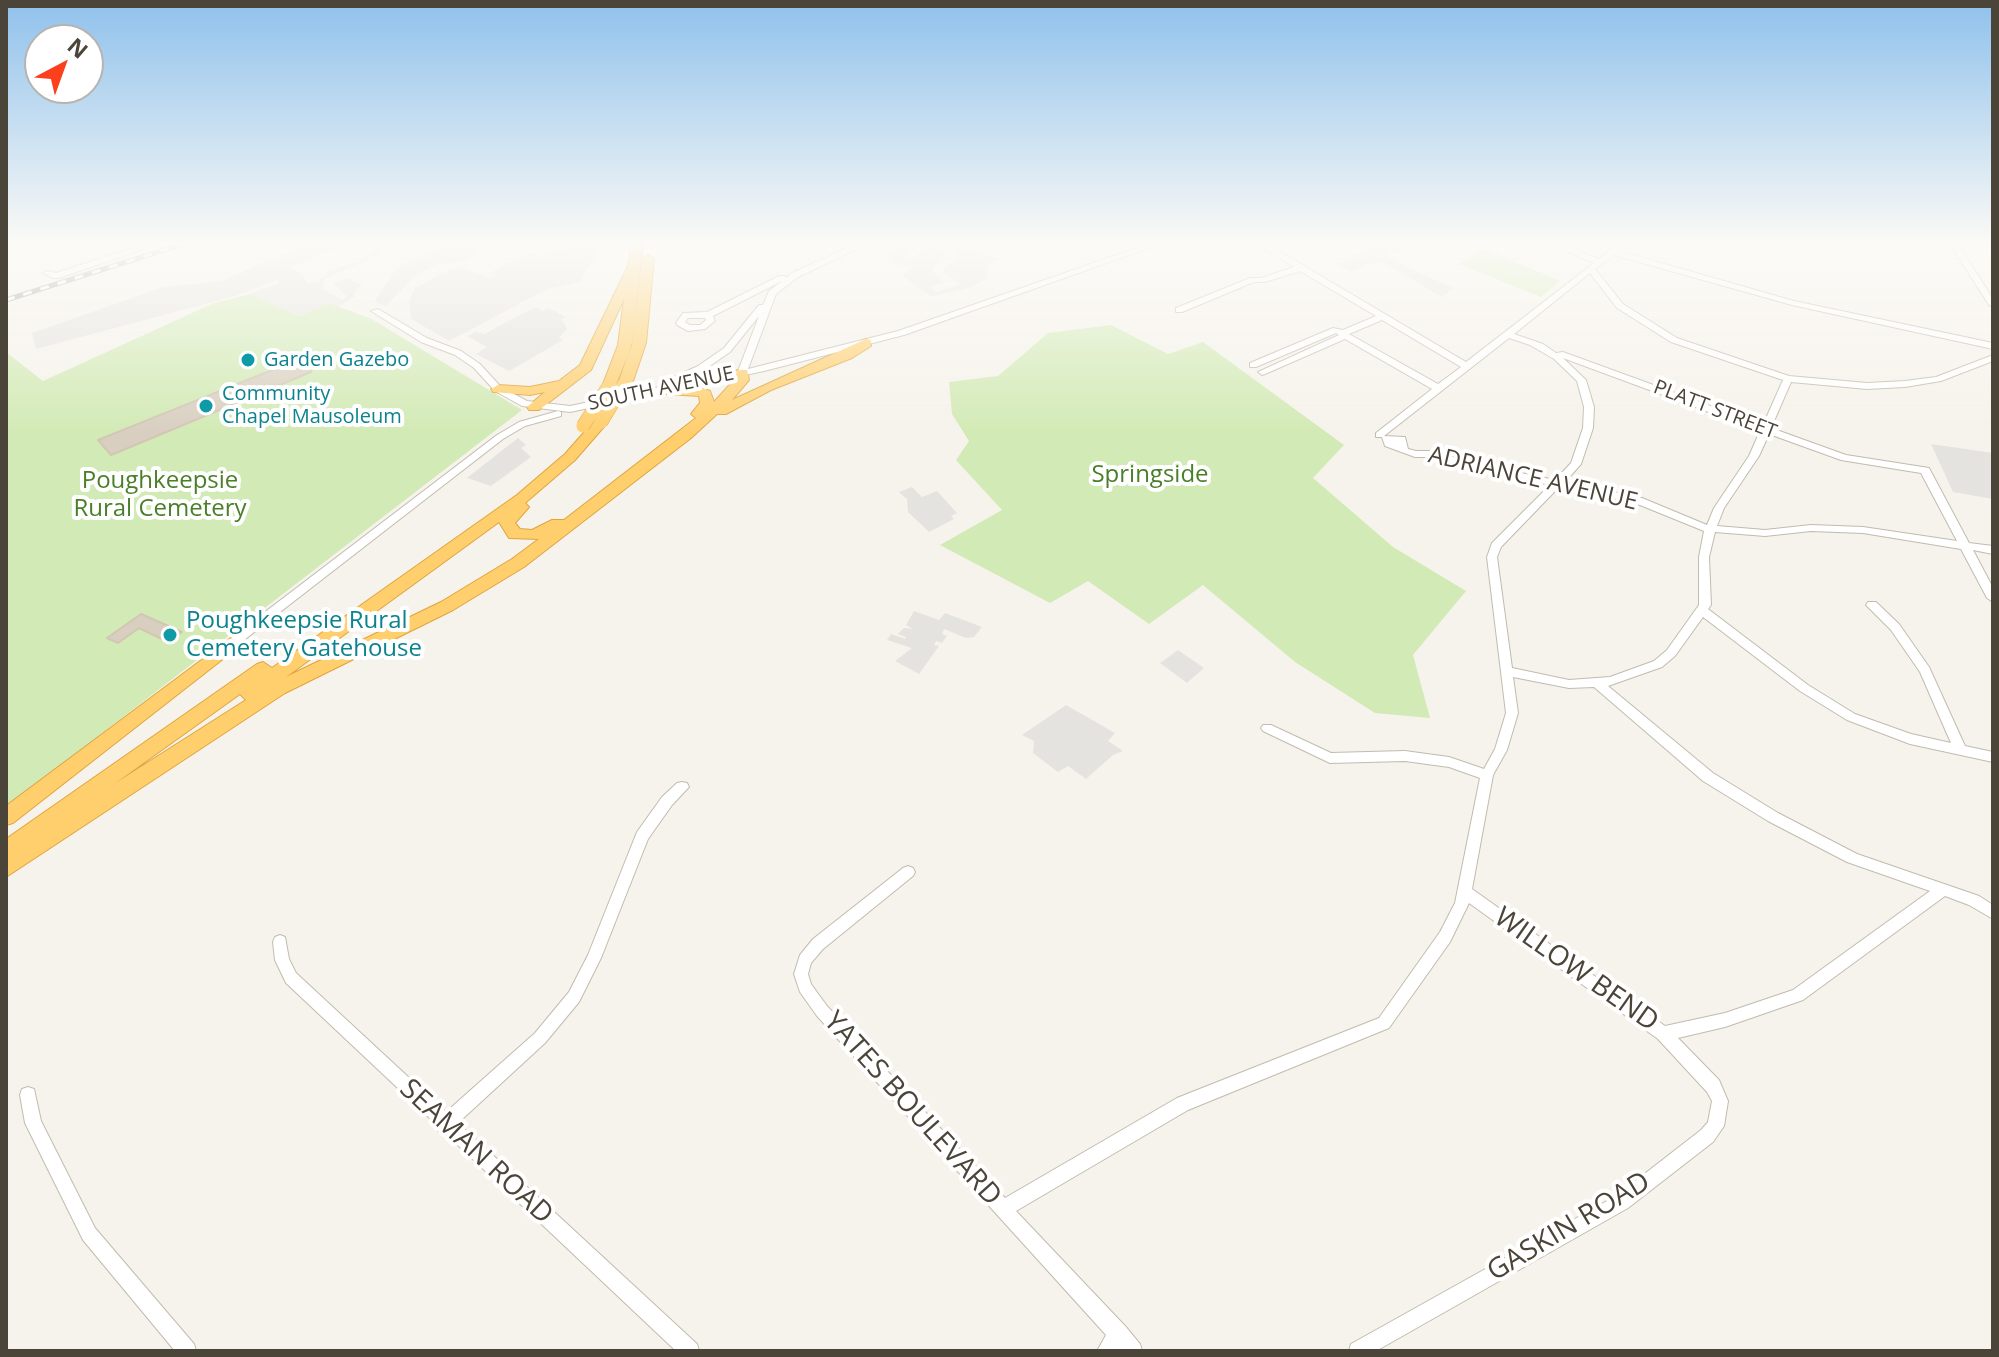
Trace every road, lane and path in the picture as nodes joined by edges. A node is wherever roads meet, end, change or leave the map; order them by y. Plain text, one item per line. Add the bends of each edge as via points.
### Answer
1 (614, 307) edge
2 (630, 307) edge
3 (642, 307) edge
4 (725, 307) edge
5 (761, 307) edge
6 (765, 307) edge
7 (980, 307) edge
8 (1186, 307) edge
9 (1202, 307) edge
10 (1368, 307) edge
11 (1543, 307) edge
12 (1622, 307) edge
13 (1812, 307) edge
14 (375, 311) dead end
15 (708, 315) dead end
16 (1383, 316) junction
17 (1341, 333) junction
18 (1509, 335) junction
19 (866, 343) junction
20 (1532, 343) junction
21 (1993, 346) edge
22 (1993, 358) edge
23 (1468, 367) junction
24 (1258, 369) dead end
25 (742, 373) junction
26 (575, 377) junction
27 (1788, 379) junction
28 (1438, 388) junction
29 (498, 389) junction
30 (666, 390) junction
31 (631, 397) junction
32 (592, 405) junction
33 (534, 407) junction
34 (698, 414) junction
35 (1763, 430) junction
36 (686, 435) junction
37 (1379, 435) dead end
38 (500, 437) junction
39 (581, 447) junction
40 (1403, 450) dead end
41 (1559, 482) junction
42 (1710, 529) junction
43 (1968, 546) junction
44 (1993, 550) edge
45 (1993, 598) edge
46 (1872, 605) dead end
47 (1703, 611) junction
48 (231, 644) joint
49 (1507, 671) junction
50 (1596, 682) junction
51 (1267, 728) dead end
52 (1961, 751) junction
53 (1993, 757) edge
54 (1487, 775) junction
55 (682, 787) dead end
56 (6, 817) edge
57 (59, 830) junction
58 (6, 850) edge
59 (6, 868) edge
60 (908, 872) dead end
61 (1941, 891) junction
62 (1465, 892) junction
63 (1993, 913) edge
64 (280, 942) dead end
65 (1663, 1034) junction
66 (28, 1095) dead end
67 (444, 1125) junction
68 (1003, 1209) junction
69 (1119, 1334) junction
70 (187, 1351) edge
71 (690, 1351) edge
72 (1106, 1351) edge
73 (1133, 1351) edge
74 (1358, 1351) edge

1 - 26 highway via 588,363
2 - 58 highway, bridge via 625,345 610,384 583,426 553,457 504,498
3 - 39 highway, bridge via 637,352 626,381
4 - 15 street
5 - 31 street via 715,359
6 - 25 street, SOUTH AVENUE
7 - 19 street
8 - 9 street via 1179,310 1184,314
10 - 16 street
11 - 18 street
12 - 27 street via 1674,340
13 - 21 street
14 - 29 street via 458,353
16 - 17 street
16 - 23 street
17 - 24 street
17 - 28 street
18 - 20 street, PLATT STREET
18 - 23 street
19 - 25 street
19 - 36 highway via 747,396
20 - 35 street, PLATT STREET
20 - 41 street via 1574,371 1587,394 1584,447
22 - 27 street via 1938,379 1905,384
23 - 28 street
25 - 30 street, SOUTH AVENUE
25 - 34 highway
25 - 36 highway via 731,393
26 - 29 highway via 536,390
26 - 33 highway
27 - 35 street
28 - 37 street
29 - 33 street
30 - 31 street, SOUTH AVENUE
30 - 34 highway via 705,394 707,403
31 - 32 street, SOUTH AVENUE
32 - 33 street, SOUTH AVENUE
32 - 38 street via 529,421
33 - 38 street
34 - 39 highway via 555,526 529,536 511,532 511,516
35 - 42 street via 1754,456
35 - 43 street, PLATT STREET via 1844,458 1925,470
36 - 57 highway via 502,574 279,688
38 - 48 street
39 - 57 highway via 515,503
40 - 41 street, ADRIANCE AVENUE
41 - 42 street, ADRIANCE AVENUE via 1638,500
41 - 49 street via 1496,546 1492,557
42 - 43 street, ADRIANCE AVENUE via 1863,530
42 - 47 street
43 - 44 street, ADRIANCE AVENUE
43 - 45 street
46 - 52 street via 1925,670
47 - 50 street via 1658,664
47 - 52 street via 1851,717 1876,729
48 - 56 highway
49 - 50 street via 1569,684
49 - 54 street via 1511,721
50 - 61 street via 1708,777 1773,817 1852,858
51 - 54 street via 1330,758 1385,755 1449,762
52 - 53 street
54 - 62 street
55 - 67 street via 642,836 574,997 540,1038
57 - 59 highway
60 - 68 street, YATES BOULEVARD via 818,944 801,974 805,987
61 - 63 street via 1974,900
61 - 65 street, WILLOW BEND via 1798,995
62 - 65 street, WILLOW BEND
62 - 68 street via 1445,937 1384,1023 1183,1104
64 - 67 street, SEAMAN ROAD via 291,978
65 - 74 street, GASKIN ROAD via 1713,1086 1720,1101 1716,1126 1707,1136 1622,1202
66 - 70 street via 33,1123 89,1234
67 - 71 street, SEAMAN ROAD
68 - 69 street, YATES BOULEVARD
69 - 72 street
69 - 73 street, YATES BOULEVARD

